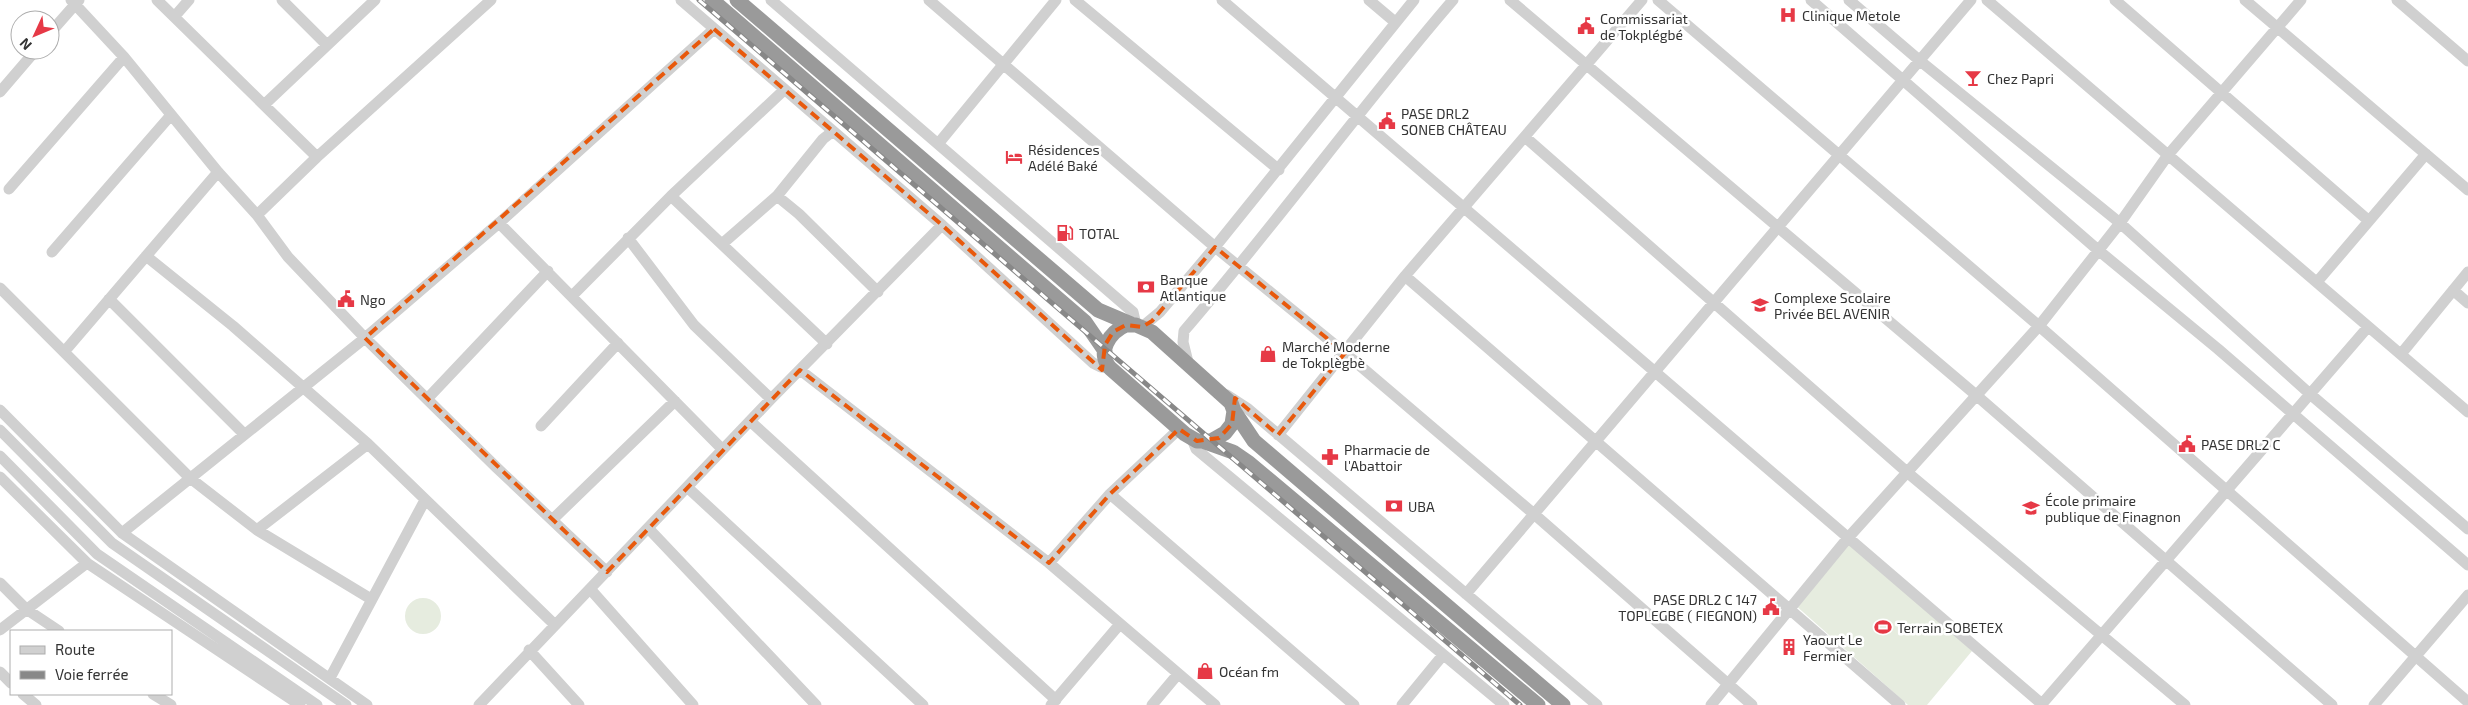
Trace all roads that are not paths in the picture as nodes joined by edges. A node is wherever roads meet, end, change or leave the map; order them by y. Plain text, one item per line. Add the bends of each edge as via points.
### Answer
1 (157, 0) edge
2 (189, 0) edge
3 (282, 0) edge
4 (375, 0) edge
5 (491, 0) edge
6 (680, 0) edge
7 (712, 0) edge
8 (737, 0) edge
9 (771, 0) edge
10 (929, 0) edge
11 (1056, 0) edge
12 (1075, 0) edge
13 (1222, 0) edge
14 (1369, 0) edge
15 (1414, 0) edge
16 (1453, 0) edge
17 (1510, 0) edge
18 (1642, 0) edge
19 (1658, 0) edge
20 (1811, 0) edge
21 (1849, 0) edge
22 (1970, 0) edge
23 (1987, 0) edge
24 (2115, 0) edge
25 (2245, 0) edge
26 (2301, 0) edge
27 (2397, 0) edge
28 (75, 1) edge
29 (175, 16) junction
30 (60, 20) edge
31 (1395, 22) junction
32 (2277, 27) junction
33 (714, 29) junction
34 (327, 45) junction
35 (124, 57) junction
36 (27, 60) edge
37 (1919, 60) junction
38 (2468, 61) edge
39 (1004, 63) junction
40 (1586, 65) junction
41 (1903, 79) junction
42 (783, 90) junction
43 (0, 92) edge
44 (2222, 92) junction
45 (1336, 98) junction
46 (264, 104) junction
47 (171, 115) junction
48 (1359, 116) junction
49 (832, 132) junction
50 (1524, 137) junction
51 (938, 144) junction
52 (2426, 154) junction
53 (2168, 155) junction
54 (1838, 156) junction
55 (317, 157) junction
56 (1279, 170) junction
57 (218, 172) junction
58 (9, 189) dead end
59 (2468, 190) edge
60 (671, 196) junction
61 (777, 196) junction
62 (1464, 207) junction
63 (257, 215) junction
64 (2370, 221) junction
65 (499, 223) junction
66 (2120, 223) junction
67 (942, 225) junction
68 (1777, 228) junction
69 (628, 238) junction
70 (722, 244) junction
71 (1215, 247) junction
72 (2098, 250) junction
73 (52, 252) dead end
74 (146, 256) junction
75 (1239, 267) junction
76 (548, 271) junction
77 (2468, 272) edge
78 (1405, 276) junction
79 (2317, 282) junction
80 (0, 288) edge
81 (2454, 290) junction
82 (878, 292) junction
83 (572, 296) junction
84 (109, 299) junction
85 (1714, 303) junction
86 (2468, 303) edge
87 (1136, 325) junction
88 (2039, 326) junction
89 (2368, 327) junction
90 (365, 338) junction
91 (618, 343) junction
92 (827, 344) junction
93 (1105, 351) junction
94 (64, 352) junction
95 (1345, 353) junction
96 (2401, 354) junction
97 (1188, 362) junction
98 (1110, 368) junction
99 (800, 370) junction
100 (1654, 372) junction
101 (304, 387) junction
102 (1221, 393) junction
103 (2310, 394) junction
104 (1976, 395) junction
105 (771, 398) junction
106 (428, 399) junction
107 (675, 401) junction
108 (0, 410) edge
109 (1234, 411) junction
110 (2468, 412) edge
111 (2293, 413) junction
112 (750, 421) junction
113 (541, 426) dead end
114 (1179, 429) junction
115 (0, 430) edge
116 (244, 434) junction
117 (1278, 435) junction
118 (1199, 441) junction
119 (1596, 441) junction
120 (368, 444) junction
121 (722, 449) junction
122 (0, 456) edge
123 (1908, 473) junction
124 (0, 477) edge
125 (190, 478) junction
126 (686, 487) junction
127 (34, 490) junction
128 (2226, 491) junction
129 (1110, 494) junction
130 (425, 500) junction
131 (23, 501) junction
132 (1534, 514) junction
133 (552, 520) junction
134 (649, 528) junction
135 (2468, 529) edge
136 (257, 530) junction
137 (122, 533) junction
138 (1847, 539) junction
139 (2167, 559) junction
140 (87, 563) junction
141 (1050, 563) junction
142 (2468, 565) edge
143 (607, 572) junction
144 (0, 583) edge
145 (591, 590) junction
146 (1466, 594) junction
147 (2468, 595) edge
148 (371, 599) junction
149 (26, 609) junction
150 (1788, 610) junction
151 (554, 624) junction
152 (1120, 624) junction
153 (0, 630) edge
154 (58, 630) edge
155 (2101, 635) junction
156 (529, 650) junction
157 (1443, 655) junction
158 (2416, 657) junction
159 (0, 672) edge
160 (1178, 674) junction
161 (330, 678) junction
162 (10, 681) edge
163 (1729, 685) junction
164 (24, 695) edge
165 (155, 695) edge
166 (1053, 702) edge
167 (2468, 702) edge
168 (36, 705) edge
169 (171, 705) edge
170 (300, 705) edge
171 (317, 705) edge
172 (346, 705) edge
173 (367, 705) edge
174 (479, 705) edge
175 (579, 705) edge
176 (693, 705) edge
177 (816, 705) edge
178 (922, 705) edge
179 (1152, 705) edge
180 (1215, 705) edge
181 (1354, 705) edge
182 (1402, 705) edge
183 (1504, 705) edge
184 (1538, 705) edge
185 (1564, 705) edge
186 (1597, 705) edge
187 (1711, 705) edge
188 (1752, 705) edge
189 (1900, 705) edge
190 (2042, 705) edge
191 (2185, 705) edge
192 (2332, 705) edge
193 (2374, 705) edge

1 - 29 street
2 - 29 street
3 - 34 street
4 - 34 street
5 - 55 street
6 - 33 street
7 - 93 highway via 1079,316 1092,329
8 - 87 highway via 1098,310
9 - 51 street
10 - 39 street
11 - 39 street
12 - 56 street
13 - 45 street
14 - 31 street
15 - 31 street
16 - 48 street
17 - 40 street
18 - 40 street
19 - 54 street
20 - 41 street
21 - 37 street
22 - 37 street
23 - 53 street
24 - 44 street
25 - 32 street
26 - 32 street
27 - 38 street
28 - 30 street
28 - 35 street
29 - 46 street
31 - 45 street
32 - 44 street
32 - 52 street
33 - 42 street
33 - 65 street
34 - 46 street
35 - 47 street
35 - 58 street
36 - 43 street
37 - 41 street
37 - 66 street
39 - 51 street
39 - 71 street
40 - 50 street
40 - 68 street
41 - 54 street
41 - 72 street
42 - 49 street
42 - 60 street
44 - 53 street
44 - 64 street
45 - 48 street
45 - 56 street
46 - 55 street
47 - 57 street
47 - 73 street
48 - 62 street
48 - 75 street
49 - 61 street
49 - 67 street
50 - 62 street
50 - 85 street
51 - 87 street via 1128,307 1133,312
52 - 59 street
52 - 64 street
53 - 66 street
53 - 79 street
54 - 68 street
54 - 88 street
55 - 63 street
56 - 71 street
57 - 63 street
57 - 74 street
60 - 69 street
60 - 70 street
61 - 70 street
61 - 82 street
62 - 78 street
62 - 100 street
63 - 90 street via 288,257
64 - 79 street
65 - 76 street
65 - 90 street
66 - 72 street
66 - 103 street
67 - 82 street
67 - 98 street via 1093,362
68 - 85 street
68 - 104 street
69 - 83 street
69 - 105 street via 694,325
70 - 92 street
71 - 75 street
71 - 87 street via 1160,312
72 - 88 street
72 - 111 street
74 - 84 street
74 - 101 street
75 - 95 street
75 - 97 street via 1184,331
76 - 83 street
76 - 106 street
77 - 81 street
78 - 95 street
78 - 119 street
79 - 89 street
80 - 94 street
81 - 86 street
81 - 96 street
82 - 92 street
83 - 91 street
84 - 94 street
84 - 116 street
85 - 100 street
85 - 123 street
87 - 93 highway via 1113,332
87 - 97 highway
88 - 104 street
88 - 128 street
89 - 96 street
89 - 103 street
90 - 101 street
90 - 106 street
91 - 107 street
91 - 113 street
92 - 99 street
93 - 98 highway
94 - 125 street
95 - 117 street
95 - 132 street
96 - 110 street
97 - 102 highway
98 - 114 highway
99 - 105 street
99 - 141 street
100 - 119 street
100 - 138 street
101 - 116 street
101 - 120 street
102 - 109 highway
102 - 117 street via 1242,405
103 - 111 street
103 - 135 street
104 - 123 street
104 - 139 street
105 - 112 street
106 - 133 street
107 - 121 street
107 - 133 street
108 - 137 street
109 - 118 highway via 1232,424 1225,434
109 - 185 highway via 1254,441
111 - 128 street
111 - 142 street
112 - 121 street
112 - 166 street
114 - 118 highway
114 - 129 street
115 - 172 street via 112,544
116 - 125 street
117 - 146 street
118 - 157 street via 1196,450
118 - 184 highway via 1233,452 1249,462
119 - 132 street
119 - 150 street
120 - 130 street
120 - 136 street
121 - 126 street
122 - 127 street
123 - 138 street
123 - 155 street
124 - 131 street
125 - 136 street
125 - 137 street
126 - 134 street
126 - 178 street
127 - 131 street
127 - 171 street via 98,554
128 - 139 street
128 - 158 street
129 - 141 street
129 - 181 street
130 - 148 street
130 - 151 street
131 - 140 street
132 - 146 street
132 - 163 street
133 - 143 street
134 - 143 street
134 - 177 street
136 - 148 street
137 - 161 street
138 - 150 street
138 - 190 street
139 - 155 street
139 - 192 street
140 - 149 street
140 - 170 street
141 - 152 street
143 - 145 street
144 - 149 street
145 - 151 street
145 - 176 street
146 - 186 street
147 - 158 street
148 - 161 street
149 - 153 street
149 - 154 street
150 - 163 street
150 - 189 street
151 - 156 street
152 - 160 street
152 - 166 street
155 - 190 street
155 - 191 street
156 - 174 street
156 - 175 street
157 - 182 street
157 - 183 street
158 - 167 street
158 - 193 street
159 - 162 street
160 - 179 street
160 - 180 street
161 - 173 street
163 - 187 street
163 - 188 street
164 - 168 street
165 - 169 street

